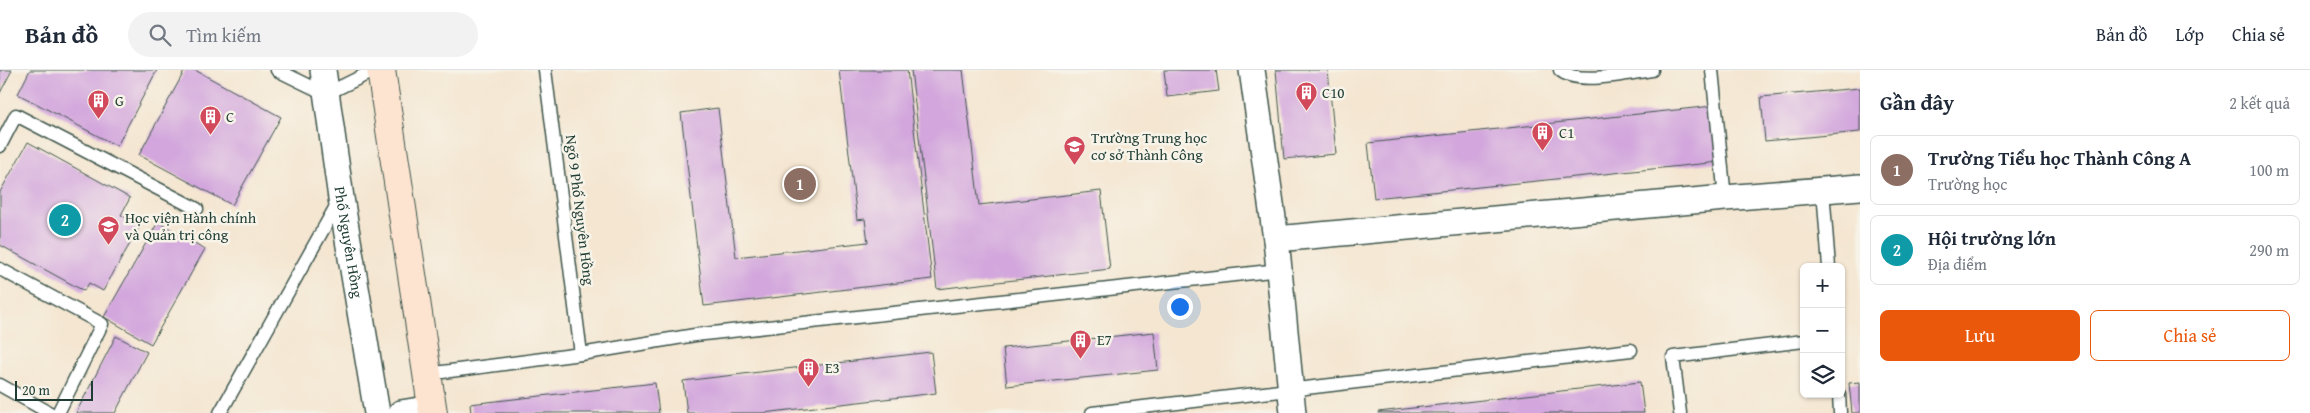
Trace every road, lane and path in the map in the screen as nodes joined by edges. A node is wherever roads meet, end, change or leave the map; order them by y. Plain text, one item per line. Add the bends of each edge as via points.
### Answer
1 (277, 70) edge
2 (375, 70) edge
3 (381, 70) edge
4 (545, 70) edge
5 (1252, 70) edge
6 (1560, 70) edge
7 (1652, 70) edge
8 (1712, 70) edge
9 (325, 82) edge
10 (0, 146) edge
11 (1860, 187) edge
12 (1823, 190) junction
13 (341, 198) junction
14 (1724, 198) junction
15 (197, 209) dead end
16 (1276, 240) junction
17 (1829, 263) edge
18 (0, 269) edge
19 (1279, 270) junction
20 (1800, 341) edge
21 (1631, 350) dead end
22 (581, 354) junction
23 (427, 374) junction
24 (0, 385) edge
25 (1290, 388) junction
26 (1839, 398) edge
27 (432, 411) edge
28 (50, 413) edge
29 (58, 413) edge
30 (220, 413) edge
31 (377, 413) edge
32 (401, 413) edge
33 (1092, 413) edge
34 (1293, 413) edge
35 (1680, 413) edge
36 (1840, 413) edge

1 - 9 lane
2 - 9 lane
3 - 23 street
4 - 22 lane, Ngõ 9 Phố Nguyên Hồng
5 - 16 street
6 - 7 lane via 1582,78
8 - 14 lane
9 - 13 street, Phố Nguyên Hồng
10 - 15 lane via 16,115
11 - 12 street
12 - 14 street
12 - 17 lane
13 - 30 lane
13 - 31 street, Phố Nguyên Hồng
14 - 16 street
16 - 19 street
18 - 29 lane via 102,324
19 - 22 lane via 695,335
19 - 25 street
20 - 35 lane via 1673,357
21 - 25 lane
22 - 23 lane
23 - 27 street
24 - 28 lane
25 - 33 lane
25 - 34 street
26 - 36 lane
27 - 32 street

